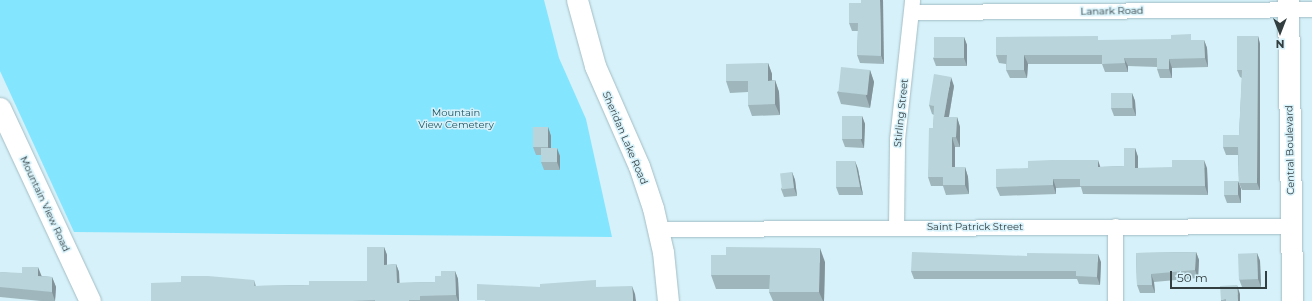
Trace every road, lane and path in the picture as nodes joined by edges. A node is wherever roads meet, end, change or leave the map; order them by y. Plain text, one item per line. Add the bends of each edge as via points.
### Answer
1 (577, 0) edge
2 (1288, 5) edge
3 (912, 6) edge
4 (1098, 6) edge
5 (1312, 9) edge
6 (0, 108) edge
7 (1115, 226) junction
8 (1292, 226) junction
9 (896, 227) junction
10 (658, 229) junction
11 (90, 301) edge
12 (668, 301) edge
13 (1115, 301) edge
14 (1292, 301) edge

1 - 10 street, Sheridan Lake Road via 595,66 639,166
2 - 4 street, Lanark Road
2 - 5 street, Lanark Road
2 - 8 street, Central Boulevard
3 - 4 street, Lanark Road
3 - 9 street, Stirling Street via 897,139
6 - 11 street, Mountain View Road
7 - 8 street, Saint Patrick Street
7 - 9 street, Saint Patrick Street
7 - 13 street
8 - 14 street, Central Boulevard
9 - 10 street, Saint Patrick Street
10 - 12 street, Sheridan Lake Road

